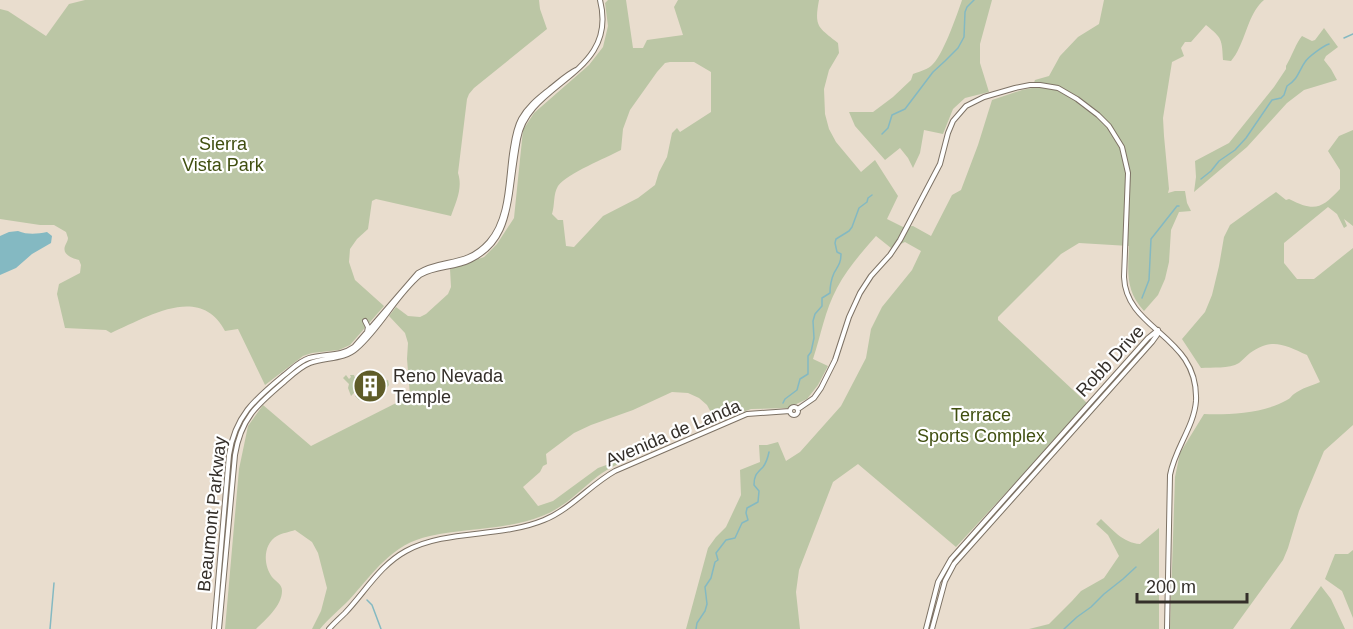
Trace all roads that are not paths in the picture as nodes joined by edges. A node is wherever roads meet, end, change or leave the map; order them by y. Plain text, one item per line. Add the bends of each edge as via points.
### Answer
1 (600, 0) edge
2 (576, 70) junction
3 (365, 321) dead end
4 (1158, 330) junction
5 (367, 332) junction
6 (214, 629) edge
7 (219, 629) edge
8 (329, 629) edge
9 (926, 629) edge
10 (932, 629) edge
11 (1167, 629) edge

1 - 2 street, Beaumont Parkway via 600,38 589,58
2 - 5 street, Beaumont Parkway via 535,102 521,120 514,140 504,211 490,241 467,258 418,273
2 - 7 street, Beaumont Parkway via 534,106 523,122 506,218 487,248 463,263 420,275 357,348 343,356 303,366 247,418 235,455
3 - 5 street
4 - 8 street, Avenida de Landa via 1135,309 1126,289 1128,173 1125,155 1114,133 1098,115 1058,88 1023,86 988,95 966,106 957,116 940,164 900,240 860,293 821,388 796,415 790,411 747,414 615,471 541,521 416,546 384,568
4 - 9 street, Robb Drive via 951,559 938,582
4 - 10 street, Robb Drive via 1140,356 954,564 945,581
4 - 11 street, Avenida de Landa via 1184,357 1196,391 1193,417 1170,475
5 - 6 street, Beaumont Parkway via 346,352 311,357 298,364 255,400 237,424 229,455

